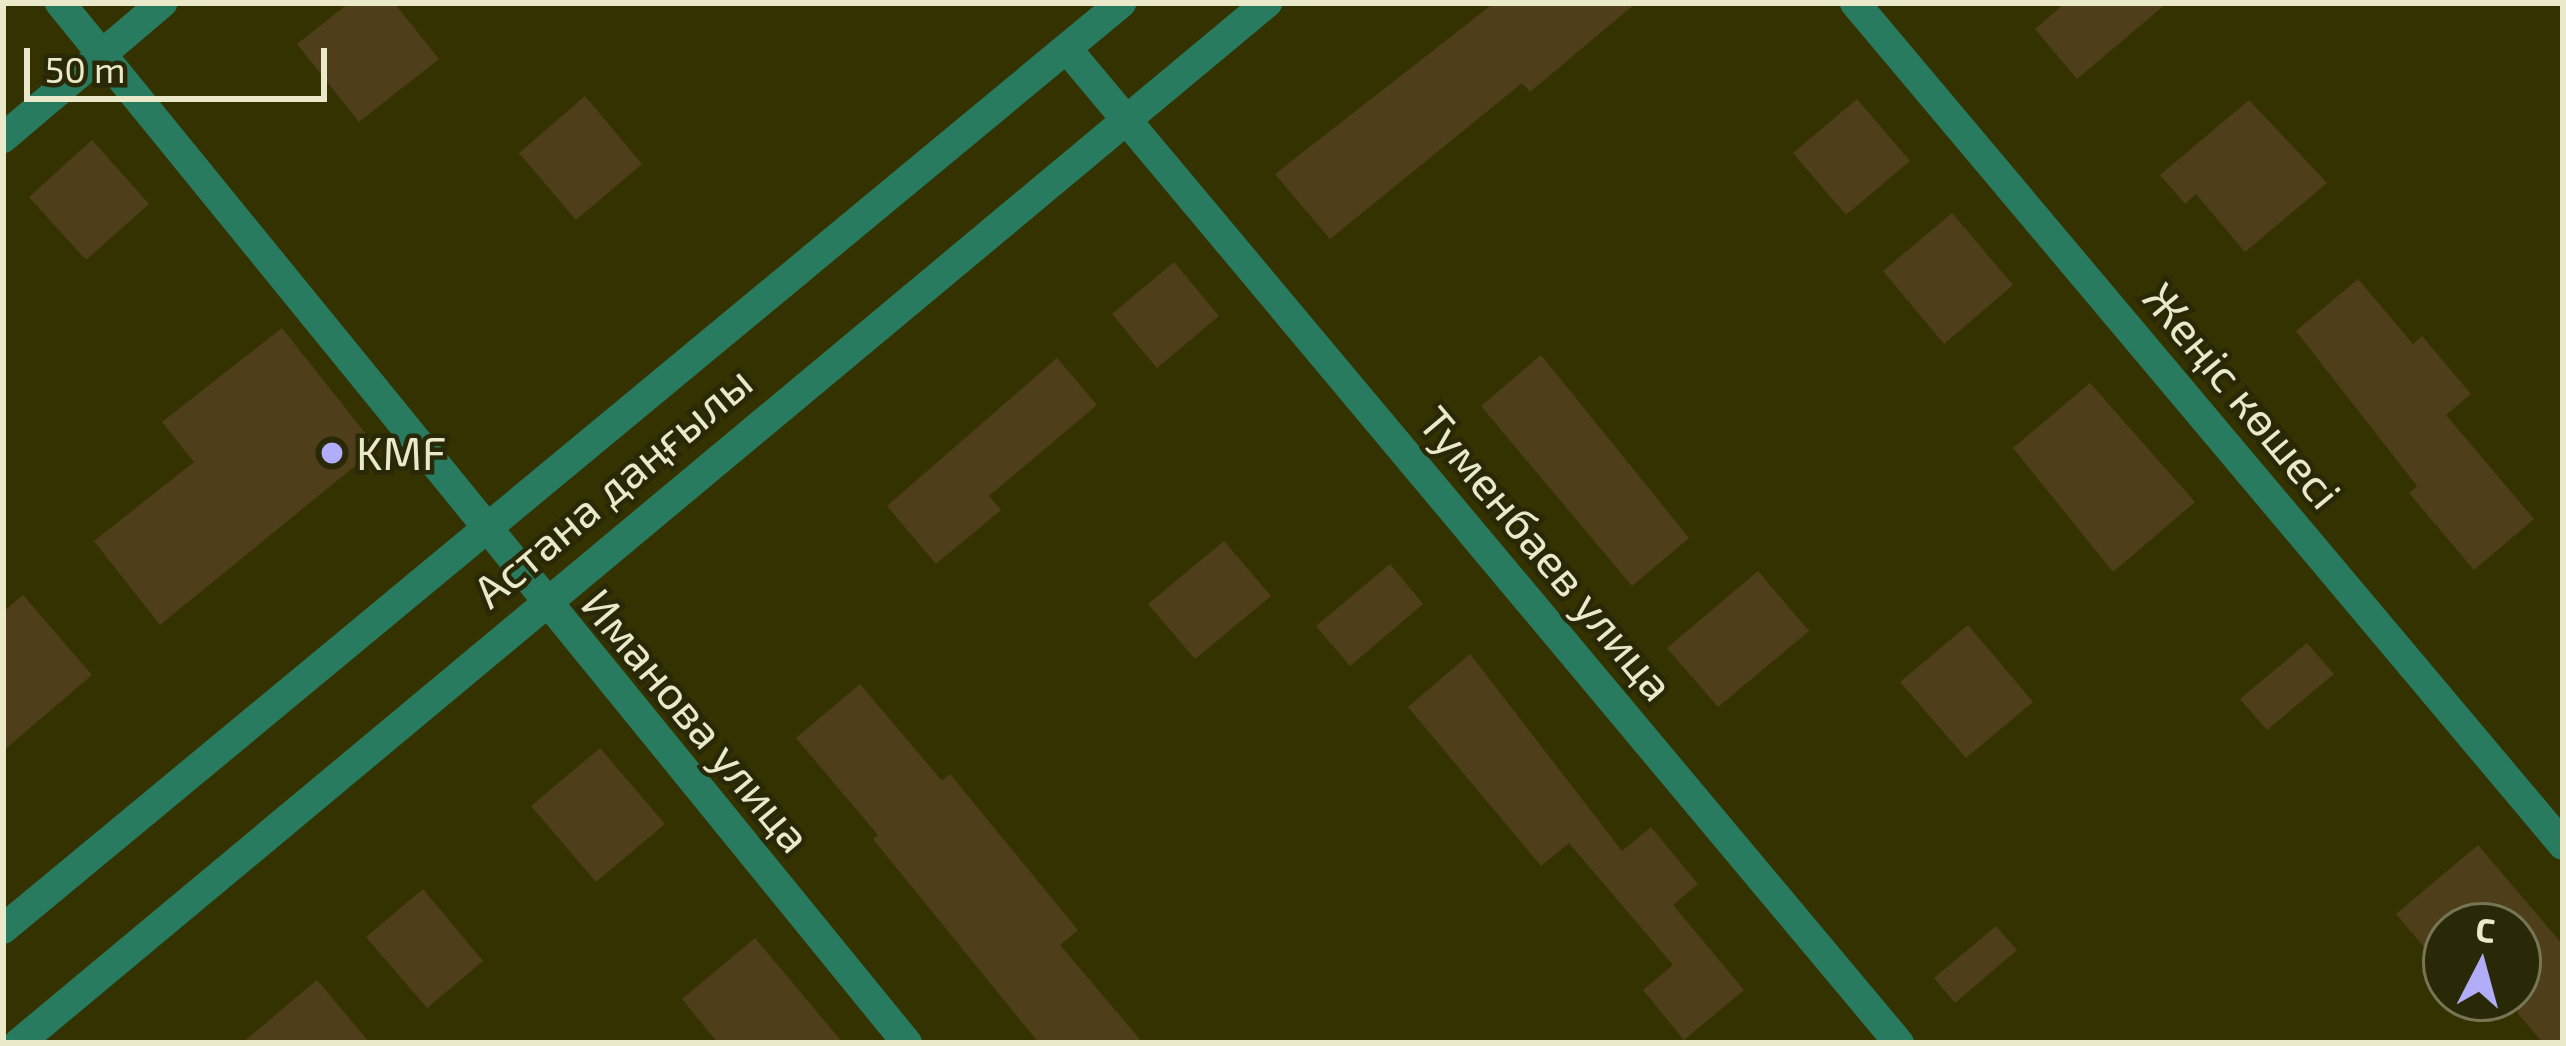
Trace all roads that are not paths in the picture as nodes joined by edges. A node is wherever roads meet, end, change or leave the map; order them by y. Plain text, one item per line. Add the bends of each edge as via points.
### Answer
1 (60, 3) edge
2 (162, 3) edge
3 (1121, 3) edge
4 (1267, 3) edge
5 (1855, 3) edge
6 (1067, 49) junction
7 (102, 54) junction
8 (1126, 121) junction
9 (3, 138) edge
10 (486, 526) junction
11 (541, 602) junction
12 (2563, 845) edge
13 (3, 929) edge
14 (19, 1043) edge
15 (908, 1043) edge
16 (1900, 1043) edge

1 - 7 street, Иманова улица
2 - 7 street
3 - 6 street, Астана даңғылы
4 - 8 street, Астана даңғылы
5 - 12 street, Жеңіс көшесі
6 - 8 street, Туменбаев улица
6 - 10 street, Астана даңғылы
7 - 9 street
7 - 10 street, Иманова улица
8 - 11 street, Астана даңғылы
8 - 16 street, Туменбаев улица
10 - 11 street, Иманова улица
10 - 13 street, Астана даңғылы
11 - 14 street, Астана даңғылы
11 - 15 street, Иманова улица

